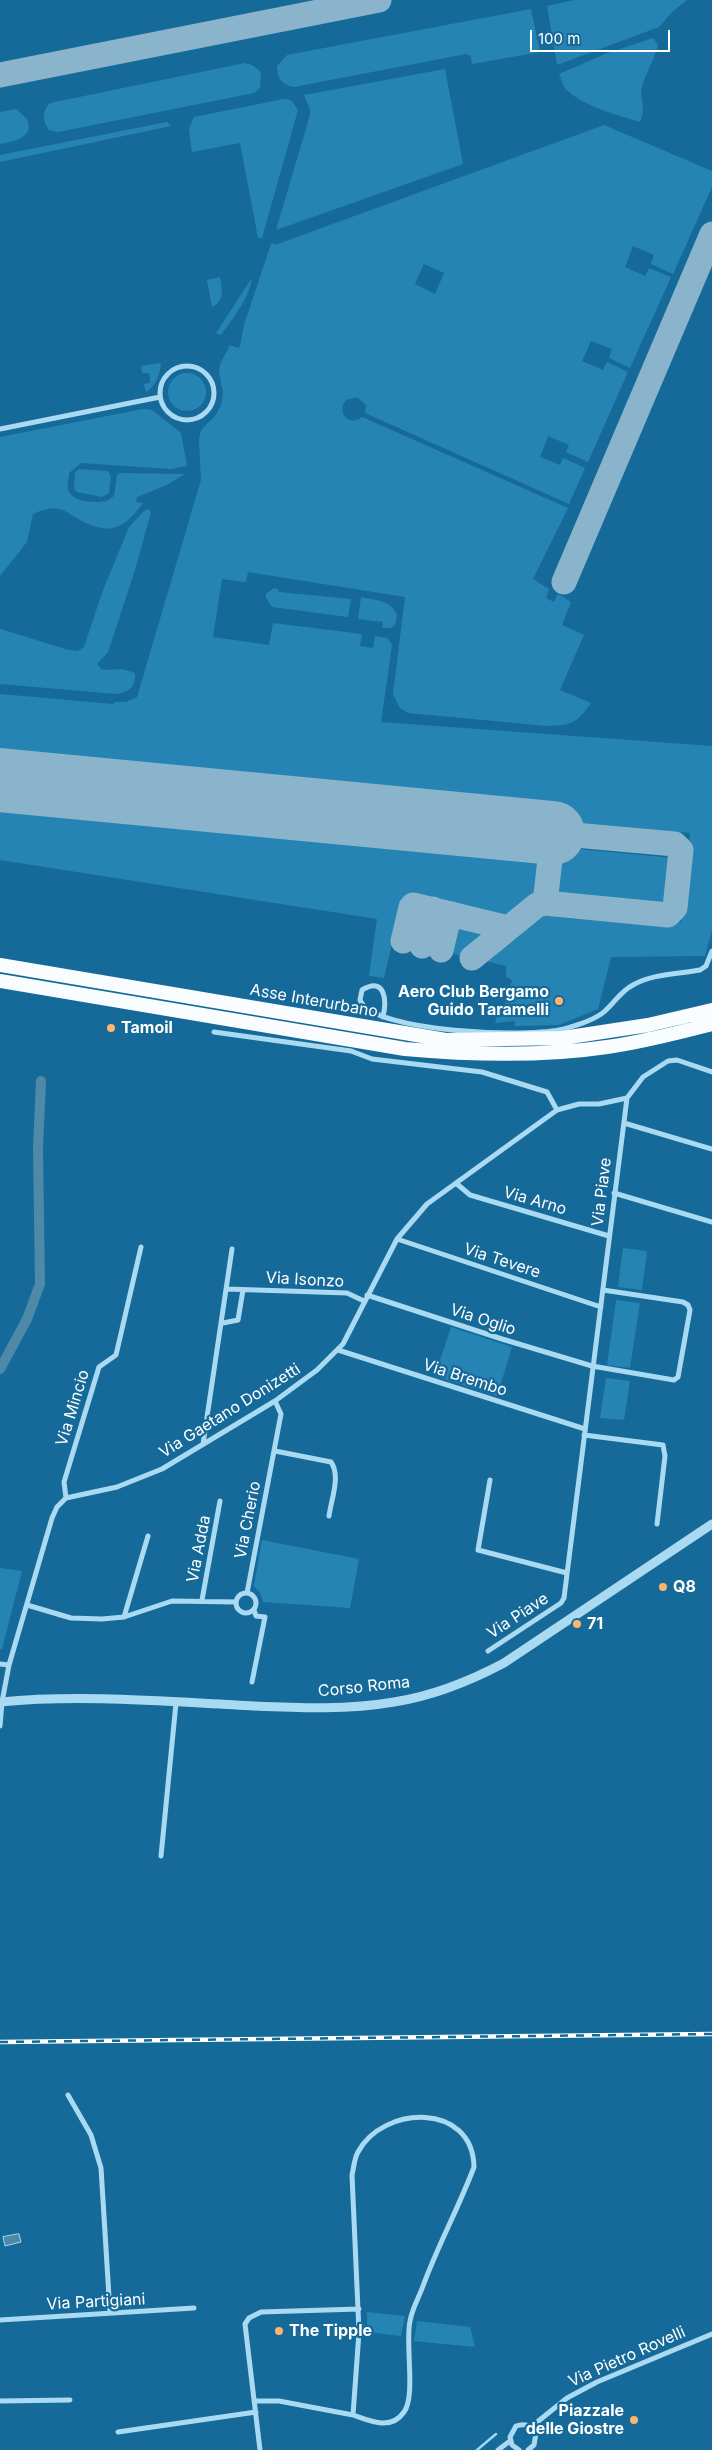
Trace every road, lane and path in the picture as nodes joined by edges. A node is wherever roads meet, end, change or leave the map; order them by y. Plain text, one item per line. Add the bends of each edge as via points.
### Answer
1 (160, 397) junction
2 (0, 429) edge
3 (712, 951) edge
4 (0, 965) edge
5 (0, 981) edge
6 (712, 1002) edge
7 (712, 1010) edge
8 (383, 1017) junction
9 (712, 1024) edge
10 (214, 1032) dead end
11 (596, 1033) junction
12 (712, 1072) edge
13 (627, 1098) junction
14 (557, 1110) junction
15 (624, 1124) junction
16 (712, 1149) edge
17 (457, 1184) junction
18 (614, 1193) junction
19 (712, 1222) edge
20 (609, 1236) junction
21 (396, 1239) junction
22 (141, 1247) dead end
23 (232, 1249) dead end
24 (227, 1289) junction
25 (243, 1290) junction
26 (603, 1290) junction
27 (365, 1298) junction
28 (600, 1307) junction
29 (222, 1323) junction
30 (338, 1350) junction
31 (592, 1366) junction
32 (275, 1401) junction
33 (584, 1431) junction
34 (203, 1444) junction
35 (275, 1451) junction
36 (490, 1480) dead end
37 (66, 1498) junction
38 (220, 1502) dead end
39 (329, 1516) dead end
40 (657, 1524) dead end
41 (712, 1524) edge
42 (148, 1536) dead end
43 (567, 1573) junction
44 (247, 1593) junction
45 (202, 1600) junction
46 (236, 1602) junction
47 (27, 1605) junction
48 (254, 1610) junction
49 (124, 1617) junction
50 (488, 1651) dead end
51 (0, 1664) edge
52 (9, 1665) junction
53 (252, 1682) dead end
54 (1, 1702) edge
55 (176, 1703) junction
56 (0, 1726) edge
57 (162, 1856) dead end
58 (68, 2095) dead end
59 (194, 2308) dead end
60 (359, 2309) junction
61 (110, 2313) junction
62 (0, 2320) edge
63 (712, 2334) edge
64 (70, 2400) dead end
65 (0, 2401) edge
66 (254, 2401) junction
67 (256, 2412) junction
68 (353, 2414) junction
69 (531, 2427) junction
70 (118, 2432) dead end
71 (510, 2441) junction
72 (531, 2449) edge
73 (260, 2450) edge
74 (498, 2450) edge
75 (519, 2450) edge

1 - 1 street via 168,412 189,420 210,408 214,390 206,373 195,367 183,366 171,370 163,379
1 - 2 street
3 - 8 street via 706,966 700,970 634,984 605,1011 561,1030 470,1032 417,1026
4 - 11 highway, Asse Interurbano via 446,1040 535,1040
5 - 9 highway, Asse Interurbano via 405,1048 468,1054 575,1051 654,1038
6 - 11 highway via 610,1026
7 - 11 highway, Asse Interurbano via 658,1024
8 - 8 street via 362,1006 362,990 375,986 384,994
10 - 14 street via 351,1051 372,1059 482,1072 547,1092
12 - 13 street via 677,1060 659,1065 643,1077
13 - 14 street, Via Gaetano Donizetti
13 - 15 street, Via Piave
14 - 17 street, Via Gaetano Donizetti
15 - 16 street
15 - 18 street, Via Piave
17 - 20 street, Via Arno via 470,1195
17 - 21 street, Via Gaetano Donizetti via 426,1204
18 - 19 street
18 - 20 street, Via Piave
20 - 26 street, Via Piave
21 - 27 street, Via Gaetano Donizetti
21 - 28 street, Via Tevere
22 - 37 street, Via Mincio via 116,1355 99,1366 64,1482
23 - 24 street
24 - 25 street, Via Isonzo
24 - 29 street
25 - 27 street, Via Isonzo via 347,1293
25 - 29 street, Via Isonzo via 238,1320
26 - 28 street, Via Piave
26 - 31 street via 683,1302 690,1310 678,1377 674,1380
27 - 30 street, Via Gaetano Donizetti
27 - 31 street, Via Oglio
28 - 31 street, Via Piave
29 - 34 street
30 - 32 street, Via Gaetano Donizetti
30 - 33 street, Via Brembo
31 - 33 street, Via Piave
32 - 34 street, Via Gaetano Donizetti
32 - 35 street, Via Cherio via 281,1414
33 - 40 street via 663,1445 665,1456
33 - 43 street, Via Piave
34 - 37 street, Via Gaetano Donizetti via 144,1478
35 - 39 street via 331,1462 336,1475
35 - 44 street, Via Cherio
36 - 43 street, Via Piave via 478,1550
37 - 47 street via 52,1518
38 - 45 street, Via Adda
41 - 55 street, Corso Roma via 504,1663 469,1681 395,1702 320,1708
42 - 49 street
43 - 50 street, Via Piave via 561,1603
44 - 46 street
44 - 48 street via 255,1600
45 - 46 street, Via Adda
45 - 49 street, Via Adda via 172,1601
46 - 48 street via 236,1607 244,1613
47 - 49 street, Via Adda via 71,1618
47 - 52 street
48 - 53 street via 256,1616 265,1617
51 - 52 street
52 - 54 street
54 - 55 street, Corso Roma via 86,1699
54 - 56 street
55 - 57 street
58 - 61 street via 91,2134 101,2168
59 - 61 street, Via Partigiani
60 - 66 street via 261,2312 249,2318 245,2324
60 - 68 street
60 - 68 street via 352,2174 356,2154 368,2138 386,2125 412,2118 452,2124 471,2147 474,2167 410,2320 407,2342 409,2402 404,2412 392,2422 372,2423
61 - 62 street, Via Partigiani
63 - 69 street, Via Pietro Rovelli via 582,2390 558,2404
64 - 65 street
66 - 67 street
66 - 68 street via 279,2401
67 - 70 street
67 - 73 street
69 - 71 street via 524,2424 516,2426
69 - 72 street via 537,2438
71 - 74 street
71 - 75 street

